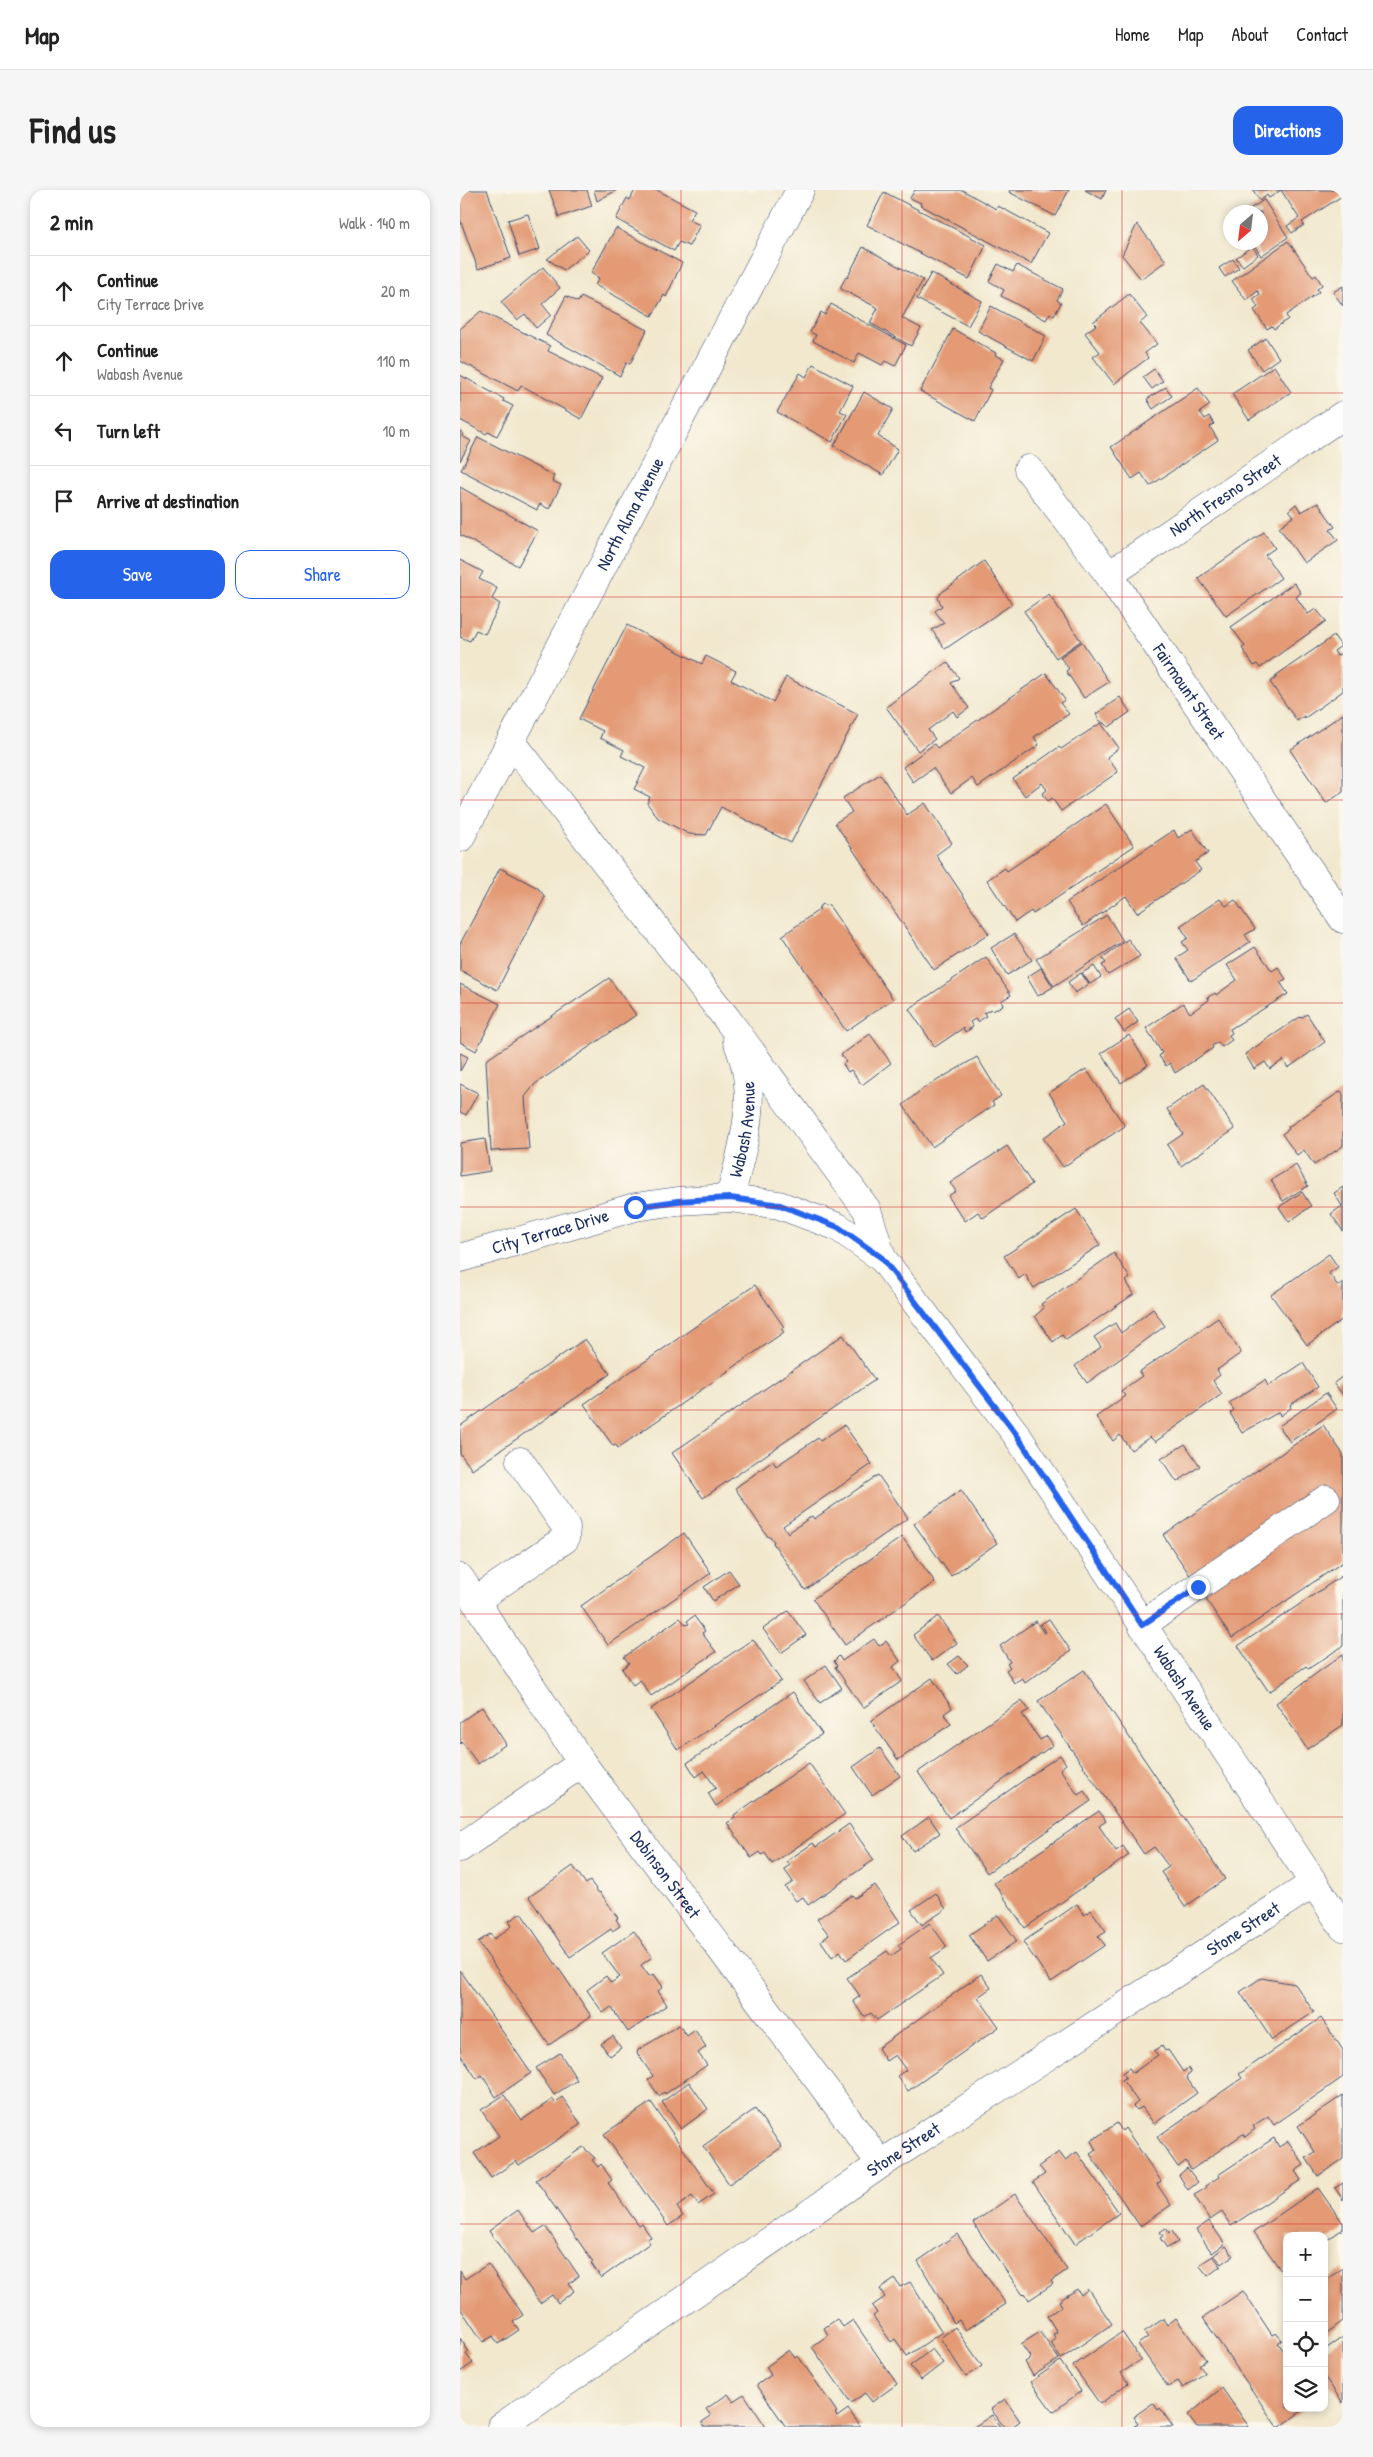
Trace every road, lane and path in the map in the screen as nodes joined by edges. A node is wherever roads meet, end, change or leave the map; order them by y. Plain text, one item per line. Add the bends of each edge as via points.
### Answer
1 (800, 190) edge
2 (1343, 415) edge
3 (1028, 469) dead end
4 (1109, 575) junction
5 (511, 741) junction
6 (460, 838) edge
7 (1343, 919) edge
8 (727, 1018) junction
9 (730, 1198) junction
10 (460, 1258) edge
11 (882, 1258) junction
12 (520, 1461) dead end
13 (1326, 1499) dead end
14 (460, 1578) edge
15 (475, 1601) junction
16 (1142, 1625) junction
17 (582, 1763) junction
18 (460, 1848) edge
19 (1314, 1883) junction
20 (1343, 1927) edge
21 (881, 2164) junction
22 (501, 2427) edge

1 - 5 street, North Alma Avenue
2 - 4 street, North Fresno Street
3 - 4 street, Fairmount Street
4 - 7 street, Fairmount Street
5 - 6 street, North Alma Avenue
5 - 8 street, Wabash Avenue
8 - 9 street, Wabash Avenue via 744,1057 750,1106
8 - 11 street, Wabash Avenue via 868,1210
9 - 10 street, City Terrace Drive via 635,1207
9 - 11 street, Wabash Avenue via 780,1205 838,1227
11 - 16 street, Wabash Avenue via 1016,1434
12 - 15 street via 566,1527 565,1539
13 - 16 street
14 - 15 street, Dobinson Street
15 - 17 street, Dobinson Street
16 - 19 street, Wabash Avenue
17 - 18 street
17 - 21 street, Dobinson Street
19 - 20 street, Wabash Avenue
19 - 21 street, Stone Street
21 - 22 street, Stone Street

